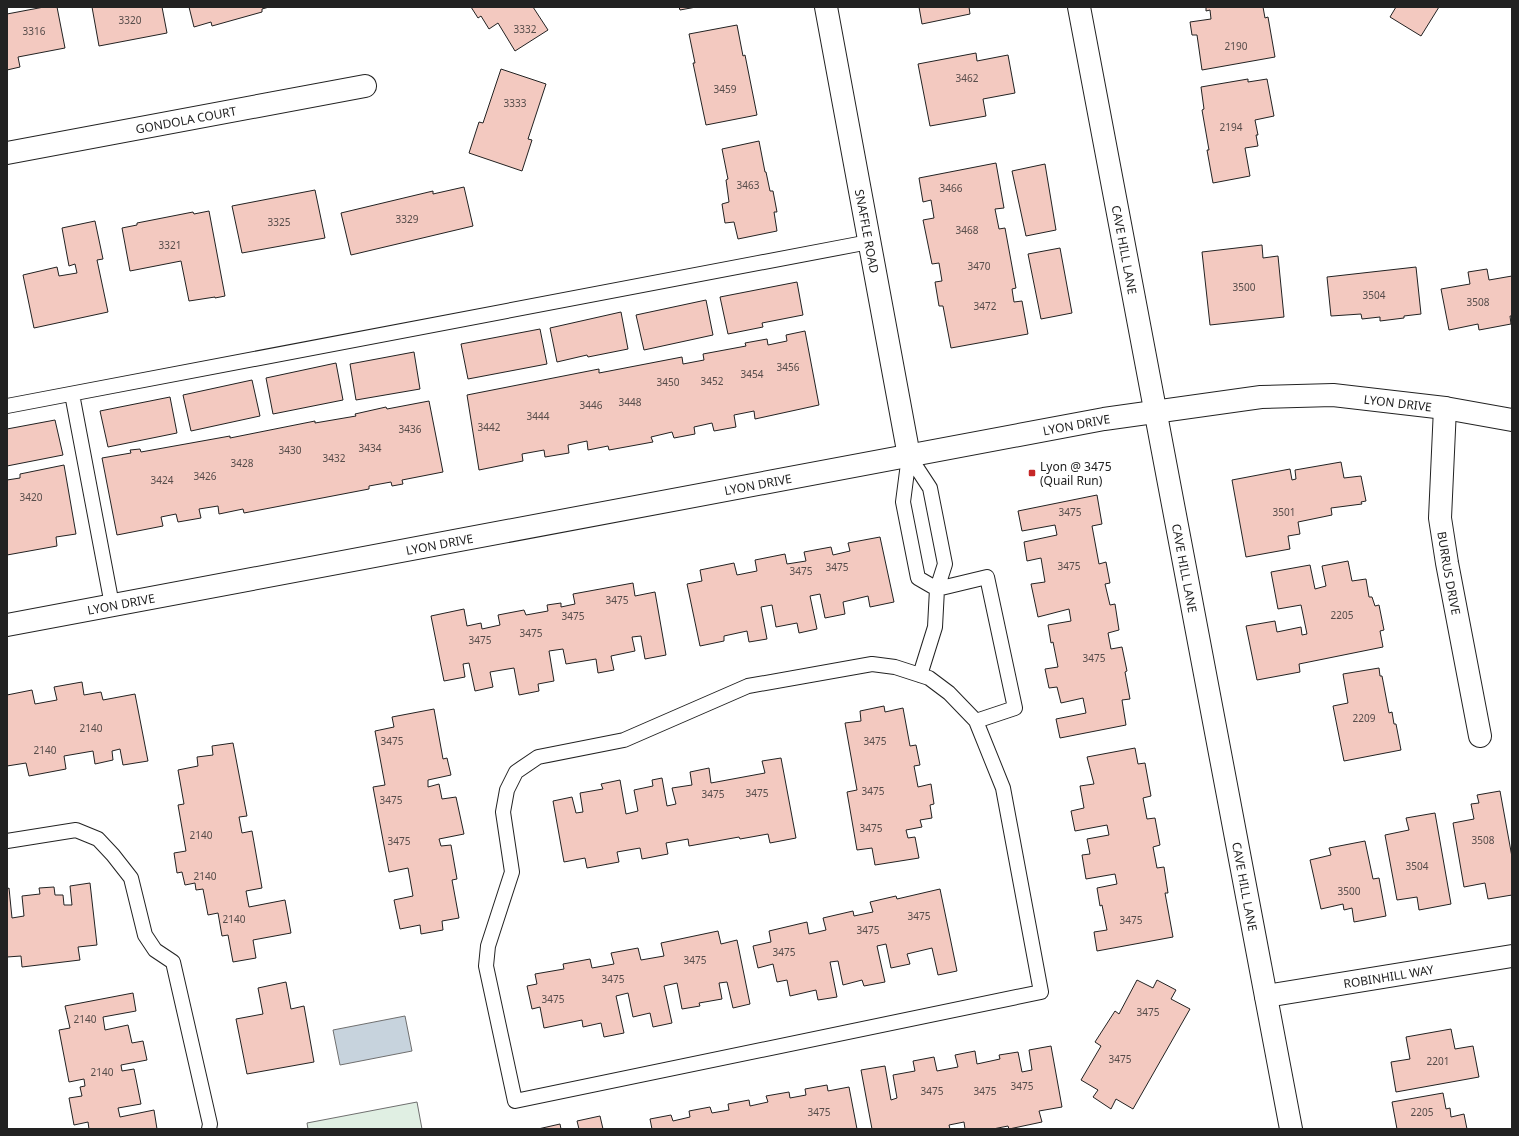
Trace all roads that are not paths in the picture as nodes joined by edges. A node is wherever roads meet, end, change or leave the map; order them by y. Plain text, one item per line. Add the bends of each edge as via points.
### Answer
1 (826, 7) edge
2 (1079, 7) edge
3 (365, 86) dead end
4 (7, 153) edge
5 (869, 242) junction
6 (72, 394) junction
7 (7, 406) edge
8 (1445, 408) junction
9 (1155, 412) junction
10 (1512, 420) edge
11 (909, 456) junction
12 (937, 589) junction
13 (112, 605) junction
14 (7, 625) edge
15 (920, 675) junction
16 (976, 721) junction
17 (1480, 736) dead end
18 (7, 841) edge
19 (1512, 956) edge
20 (1266, 996) junction
21 (209, 1129) edge
22 (1291, 1129) edge

1 - 5 street, SNAFFLE ROAD
2 - 9 street, CAVE HILL LANE
3 - 4 street, GONDOLA COURT
5 - 6 lane
5 - 11 street, SNAFFLE ROAD
6 - 7 lane
6 - 13 lane
8 - 9 street, LYON DRIVE via 1333,395 1261,397
8 - 10 street, LYON DRIVE
8 - 17 street, BURRUS DRIVE via 1440,518
9 - 11 street, LYON DRIVE
9 - 20 street, CAVE HILL LANE
11 - 12 lane via 930,488 945,564
11 - 12 lane via 903,502 918,578
11 - 13 street, LYON DRIVE
12 - 15 lane via 935,627
12 - 16 lane via 987,577 1015,708
13 - 14 street, LYON DRIVE
15 - 16 lane via 930,678 949,693
15 - 16 lane via 872,664 748,686 624,740 538,757 516,772 507,790 503,812 512,872 488,946 486,966 515,1101 1041,992 1003,788
18 - 21 lane via 76,830 98,839 131,878 145,935 155,950 173,962 210,1124
19 - 20 street, ROBINHILL WAY
20 - 22 street, CAVE HILL LANE

